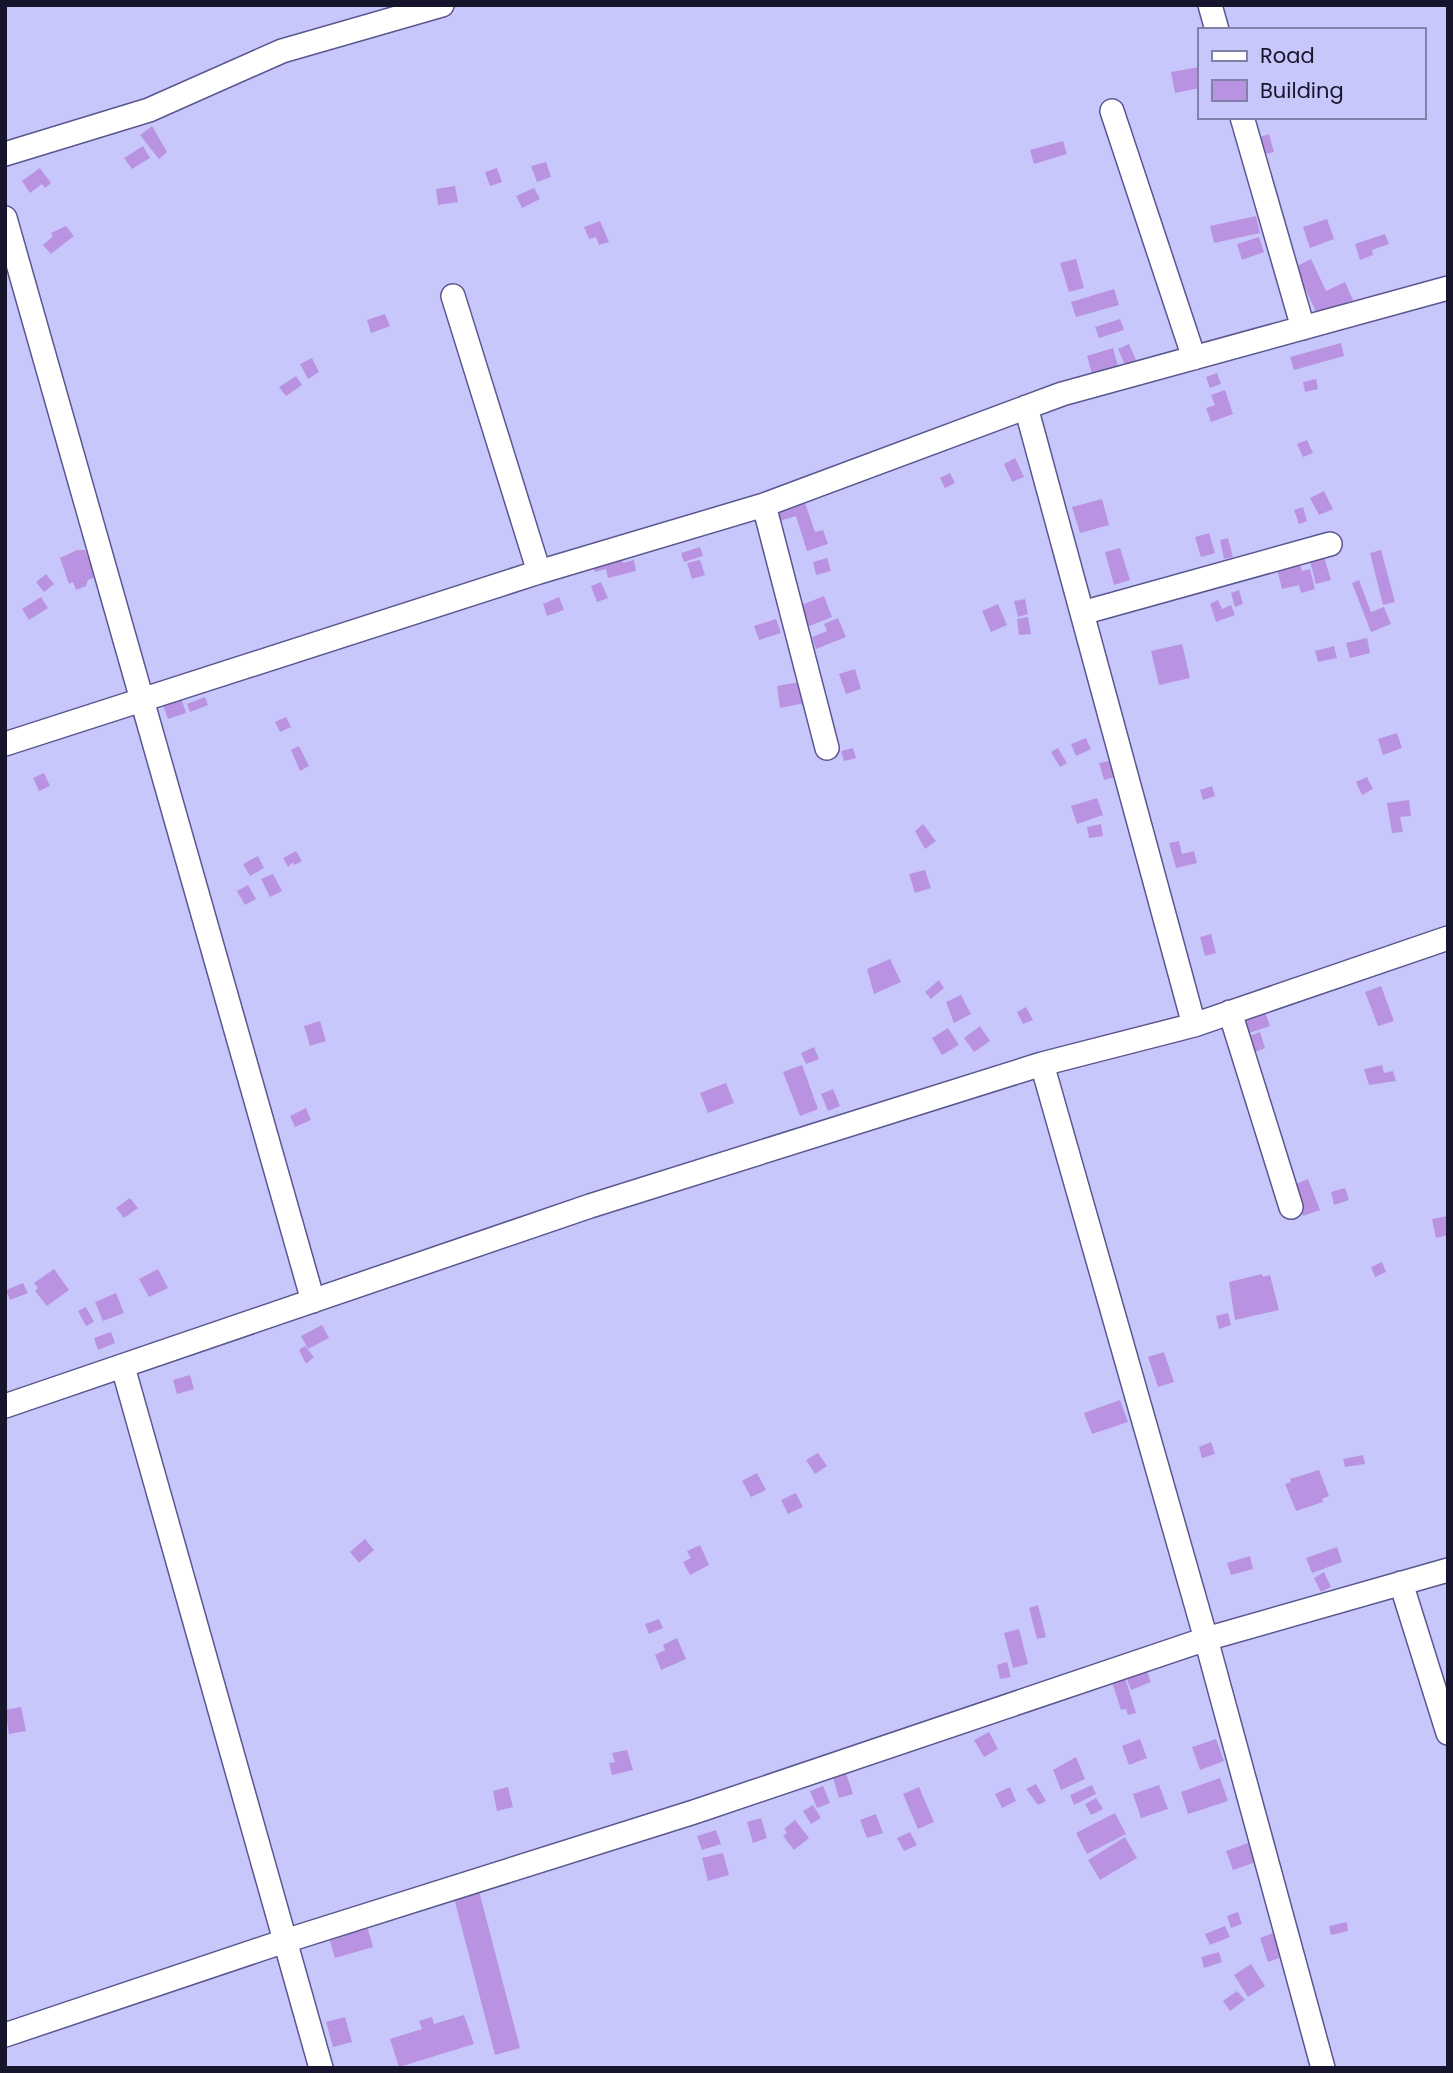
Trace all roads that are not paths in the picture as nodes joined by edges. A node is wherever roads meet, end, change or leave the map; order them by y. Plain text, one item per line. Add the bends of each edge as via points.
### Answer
1 (442, 5) edge
2 (1210, 5) edge
3 (1216, 28) edge
4 (1112, 111) dead end
5 (1243, 119) edge
6 (5, 153) edge
7 (5, 218) edge
8 (1448, 288) edge
9 (453, 296) dead end
10 (1303, 328) junction
11 (1194, 358) junction
12 (1026, 407) junction
13 (764, 505) junction
14 (1329, 544) dead end
15 (539, 572) junction
16 (1082, 613) junction
17 (144, 697) junction
18 (5, 744) edge
19 (827, 747) dead end
20 (1448, 938) edge
21 (1230, 1012) junction
22 (1194, 1024) junction
23 (1042, 1064) junction
24 (1291, 1207) dead end
25 (313, 1301) junction
26 (123, 1367) junction
27 (5, 1406) edge
28 (1448, 1570) edge
29 (1401, 1583) junction
30 (1206, 1639) junction
31 (1448, 1733) edge
32 (285, 1941) junction
33 (5, 2035) edge
34 (321, 2068) edge
35 (1323, 2068) edge

1 - 6 street via 282,51 149,110
2 - 3 street
4 - 11 street
5 - 10 street
7 - 17 street
8 - 10 street
9 - 15 street
10 - 11 street
11 - 12 street
12 - 13 street
12 - 16 street
13 - 15 street
13 - 19 street
14 - 16 street
15 - 17 street
16 - 22 street
17 - 18 street
17 - 25 street
20 - 21 street
21 - 22 street
21 - 24 street
22 - 23 street
23 - 25 street via 590,1206
23 - 30 street
25 - 26 street
26 - 27 street
26 - 32 street
28 - 29 street
29 - 30 street
29 - 31 street
30 - 32 street via 694,1812
30 - 35 street
32 - 33 street
32 - 34 street

